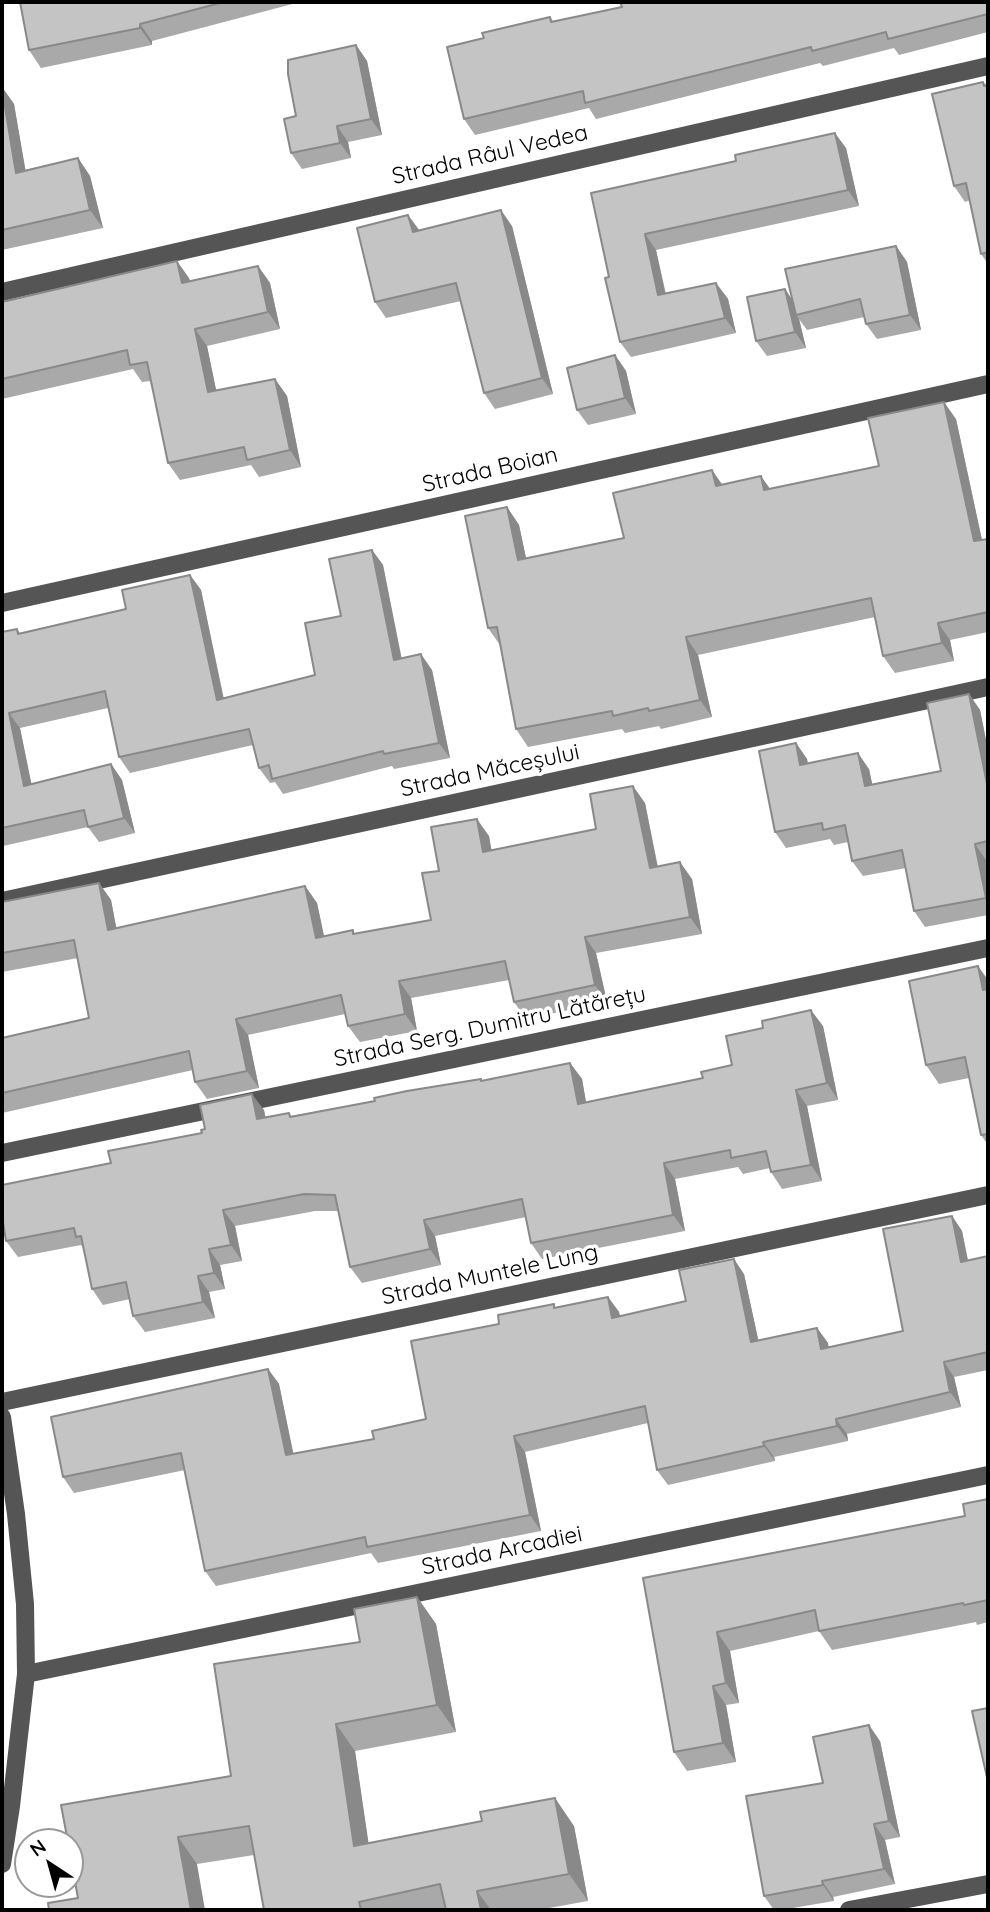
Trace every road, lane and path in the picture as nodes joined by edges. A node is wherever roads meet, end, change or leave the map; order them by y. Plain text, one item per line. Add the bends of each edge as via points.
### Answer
1 (988, 66) edge
2 (2, 292) edge
3 (988, 384) edge
4 (2, 603) edge
5 (988, 687) edge
6 (2, 901) edge
7 (988, 948) edge
8 (2, 1153) edge
9 (988, 1195) edge
10 (2, 1402) edge
11 (2, 1417) edge
12 (988, 1475) edge
13 (26, 1674) junction
14 (2, 1864) edge
15 (988, 1884) edge
16 (849, 1910) edge

1 - 2 street, Strada Râul Vedea
3 - 4 street, Strada Boian
5 - 6 street, Strada Măceșului
7 - 8 street, Strada Serg. Dumitru Lătărețu
9 - 10 street, Strada Muntele Lung
11 - 13 street via 25,1604
12 - 13 street, Strada Arcadiei
13 - 14 street
15 - 16 street

